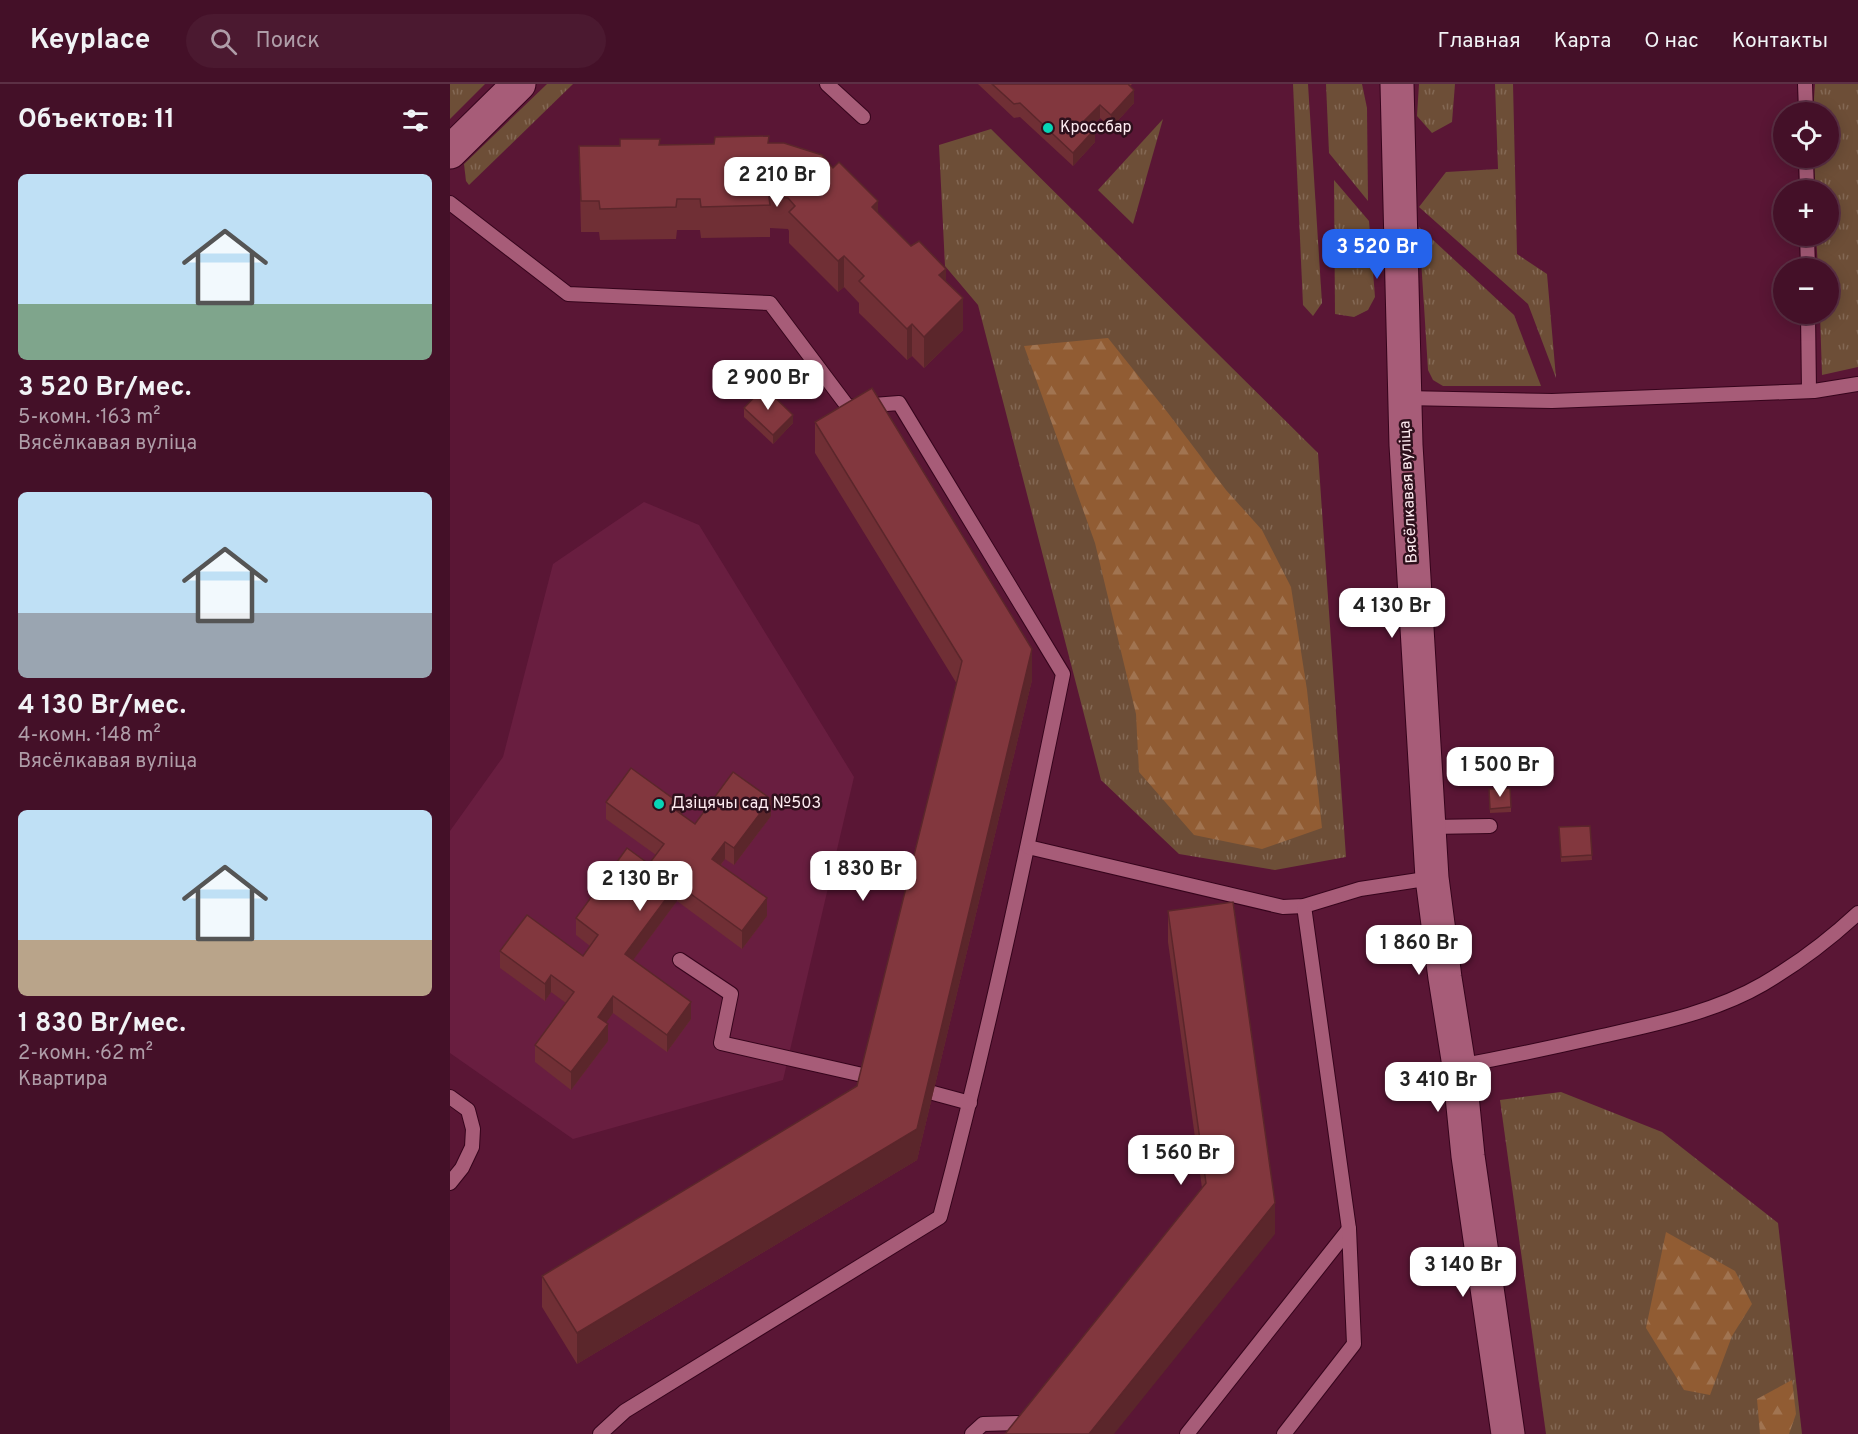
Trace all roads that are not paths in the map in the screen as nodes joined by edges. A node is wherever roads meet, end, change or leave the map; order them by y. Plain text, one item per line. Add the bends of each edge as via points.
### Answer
1 (519, 84) edge
2 (827, 84) edge
3 (1396, 84) edge
4 (1805, 84) edge
5 (1806, 102) edge
6 (862, 117) dead end
7 (450, 152) edge
8 (450, 202) edge
9 (1808, 324) edge
10 (1858, 384) edge
11 (1809, 391) junction
12 (1405, 399) junction
13 (1490, 826) dead end
14 (1430, 827) junction
15 (1028, 847) junction
16 (1432, 878) junction
17 (1304, 906) junction
18 (1858, 913) edge
19 (680, 960) dead end
20 (1459, 1066) junction
21 (867, 1076) edge
22 (933, 1093) edge
23 (450, 1097) edge
24 (970, 1103) junction
25 (450, 1183) edge
26 (1349, 1229) junction
27 (1033, 1431) edge
28 (600, 1434) edge
29 (972, 1434) edge
30 (1187, 1434) edge
31 (1284, 1434) edge
32 (1508, 1434) edge

1 - 7 street
2 - 6 lane
3 - 12 street, Вясёлкавая вуліца
4 - 5 lane
8 - 15 lane via 568,294 770,303 848,407 899,403 1063,674
9 - 11 lane
10 - 11 lane
11 - 12 lane via 1552,401
12 - 14 street, Вясёлкавая вуліца
13 - 14 lane
14 - 16 street, Вясёлкавая вуліца
15 - 17 lane via 1283,907
15 - 24 lane
16 - 17 lane via 1360,889
16 - 20 street, Вясёлкавая вуліца
17 - 26 lane
18 - 20 lane via 1830,939 1762,985 1716,1006 1642,1027
19 - 21 lane via 731,994 721,1043
20 - 32 street, Вясёлкавая вуліца
22 - 24 lane
23 - 25 lane via 468,1110 473,1129 472,1147
24 - 28 lane via 940,1217 625,1411
26 - 30 lane
26 - 31 lane via 1354,1344
27 - 29 lane via 1021,1423 982,1424

